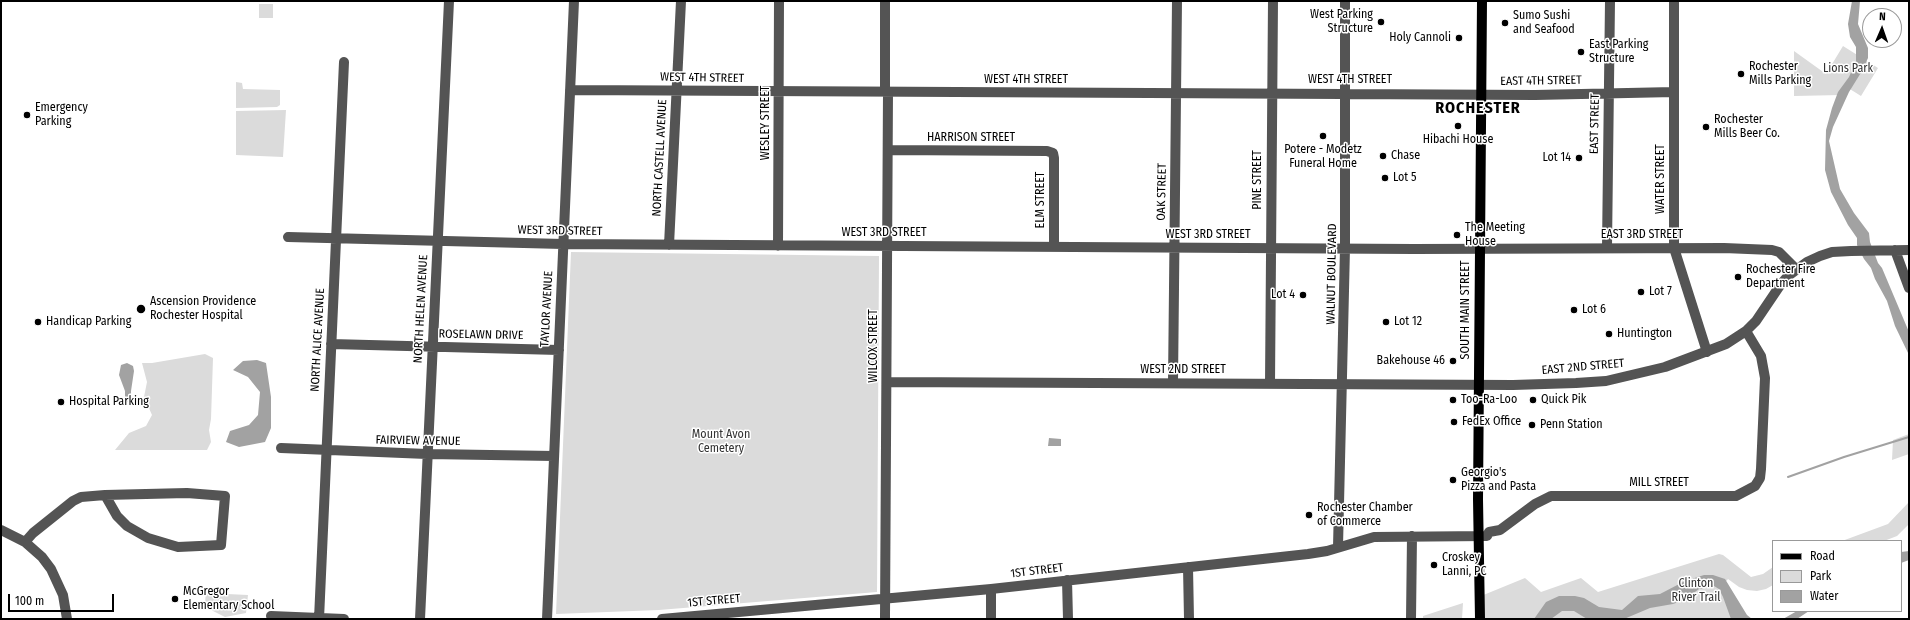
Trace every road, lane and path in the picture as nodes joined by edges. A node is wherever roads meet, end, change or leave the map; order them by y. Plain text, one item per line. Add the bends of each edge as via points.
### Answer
1 (449, 1) edge
2 (574, 1) edge
3 (682, 1) edge
4 (779, 1) edge
5 (885, 1) edge
6 (1177, 1) edge
7 (1273, 1) edge
8 (1345, 1) edge
9 (1482, 1) edge
10 (1610, 1) edge
11 (1674, 1) edge
12 (344, 62) dead end
13 (570, 90) junction
14 (676, 91) junction
15 (779, 92) junction
16 (886, 92) junction
17 (1674, 92) junction
18 (1176, 93) junction
19 (1272, 93) junction
20 (1345, 93) junction
21 (1609, 93) junction
22 (1481, 94) junction
23 (888, 150) junction
24 (1052, 152) joint
25 (288, 237) dead end
26 (336, 238) junction
27 (437, 242) junction
28 (563, 244) junction
29 (669, 244) junction
30 (778, 246) junction
31 (888, 246) junction
32 (1054, 247) junction
33 (1175, 247) junction
34 (1271, 247) junction
35 (1607, 247) junction
36 (1345, 248) junction
37 (1480, 248) junction
38 (1674, 248) junction
39 (1895, 250) junction
40 (1909, 250) edge
41 (1796, 269) junction
42 (1909, 288) edge
43 (1746, 331) junction
44 (331, 344) junction
45 (432, 348) junction
46 (558, 350) junction
47 (1707, 352) junction
48 (887, 382) junction
49 (1173, 383) junction
50 (1270, 384) junction
51 (1342, 384) junction
52 (1479, 385) junction
53 (282, 448) dead end
54 (326, 451) junction
55 (427, 454) junction
56 (554, 456) junction
57 (104, 495) junction
58 (1, 530) edge
59 (1412, 536) junction
60 (25, 542) junction
61 (1338, 547) junction
62 (1188, 567) junction
63 (1067, 580) junction
64 (991, 589) junction
65 (885, 599) junction
66 (756, 614) edge
67 (271, 616) dead end
68 (67, 619) edge
69 (318, 619) edge
70 (344, 619) edge
71 (420, 619) edge
72 (547, 619) edge
73 (662, 619) edge
74 (885, 619) edge
75 (991, 619) edge
76 (1068, 619) edge
77 (1189, 619) edge
78 (1412, 619) edge
79 (1480, 619) edge

1 - 27 street, NORTH HELEN AVENUE
2 - 13 street, TAYLOR AVENUE
3 - 14 street, NORTH CASTELL AVENUE
4 - 15 street, WESLEY STREET
5 - 16 street, WILCOX STREET
6 - 18 street, OAK STREET
7 - 19 street, PINE STREET
8 - 20 street, WALNUT BOULEVARD
9 - 22 main road, SOUTH MAIN STREET
10 - 21 street, EAST STREET
11 - 17 street, WATER STREET
12 - 26 street, NORTH ALICE AVENUE
13 - 14 street, WEST 4TH STREET
13 - 28 street, TAYLOR AVENUE
14 - 15 street, WEST 4TH STREET
14 - 29 street, NORTH CASTELL AVENUE
15 - 16 street, WEST 4TH STREET
15 - 30 street, WESLEY STREET
16 - 18 street, WEST 4TH STREET
16 - 23 street, WILCOX STREET
17 - 21 street, EAST 4TH STREET
17 - 38 street, WATER STREET
18 - 19 street, WEST 4TH STREET
18 - 33 street, OAK STREET
19 - 20 street, WEST 4TH STREET
19 - 34 street, PINE STREET
20 - 22 street, WEST 4TH STREET
20 - 36 street, WALNUT BOULEVARD
21 - 22 street, EAST 4TH STREET
21 - 35 street, EAST STREET
22 - 37 main road, SOUTH MAIN STREET
23 - 24 street, HARRISON STREET
23 - 31 street, WILCOX STREET
24 - 32 street, ELM STREET
25 - 26 street, WEST 3RD STREET
26 - 27 street, WEST 3RD STREET
26 - 44 street, NORTH ALICE AVENUE
27 - 28 street, WEST 3RD STREET
27 - 45 street, NORTH HELEN AVENUE
28 - 29 street, WEST 3RD STREET
28 - 46 street, TAYLOR AVENUE
29 - 30 street, WEST 3RD STREET
30 - 31 street, WEST 3RD STREET
31 - 32 street, WEST 3RD STREET
31 - 48 street, WILCOX STREET
32 - 33 street, WEST 3RD STREET
33 - 34 street, WEST 3RD STREET
33 - 49 street, OAK STREET
34 - 36 street, WEST 3RD STREET
34 - 50 street, PINE STREET
35 - 37 street, EAST 3RD STREET
35 - 38 street, EAST 3RD STREET
36 - 37 street, WEST 3RD STREET
36 - 51 street, WALNUT BOULEVARD
37 - 52 main road, SOUTH MAIN STREET
38 - 41 street, EAST 3RD STREET via 1772,250 1784,255
38 - 47 street, WATER STREET
39 - 40 street, EAST 2ND STREET
39 - 41 street, EAST 2ND STREET via 1832,252
39 - 42 street
41 - 43 street, EAST 2ND STREET via 1781,284 1762,313
43 - 47 street, EAST 2ND STREET
43 - 59 street, MILL STREET via 1761,356 1765,378 1761,469 1758,482 1750,490 1728,497 1551,496 1535,504 1500,530 1489,532 1487,536
44 - 45 street, ROSELAWN DRIVE
44 - 54 street, NORTH ALICE AVENUE
45 - 46 street, ROSELAWN DRIVE
45 - 55 street, NORTH HELEN AVENUE
46 - 56 street, TAYLOR AVENUE
47 - 52 street, EAST 2ND STREET via 1654,371 1606,380 1565,384
48 - 49 street, WEST 2ND STREET
48 - 65 street, WILCOX STREET
49 - 50 street, WEST 2ND STREET
50 - 51 street, WEST 2ND STREET
51 - 52 street, WEST 2ND STREET
51 - 61 street, WALNUT BOULEVARD
52 - 79 main road, SOUTH MAIN STREET
53 - 54 street, FAIRVIEW AVENUE
54 - 55 street, FAIRVIEW AVENUE
54 - 69 street, NORTH ALICE AVENUE
55 - 56 street, FAIRVIEW AVENUE
55 - 71 street, NORTH HELEN AVENUE
56 - 72 street, TAYLOR AVENUE
57 - 57 street via 188,493 225,496 221,545 178,547 148,538 127,526 114,512
57 - 60 street via 81,497 73,501
58 - 60 street
59 - 61 street, 1ST STREET via 1374,537
59 - 78 street
60 - 68 street via 52,569 63,596
61 - 62 street, 1ST STREET via 1308,554
62 - 63 street, 1ST STREET
62 - 77 street
63 - 64 street, 1ST STREET
63 - 76 street
64 - 65 street, 1ST STREET
64 - 75 street
65 - 66 street, 1ST STREET
65 - 74 street, WILCOX STREET
66 - 73 street, 1ST STREET
67 - 69 street
69 - 70 street

